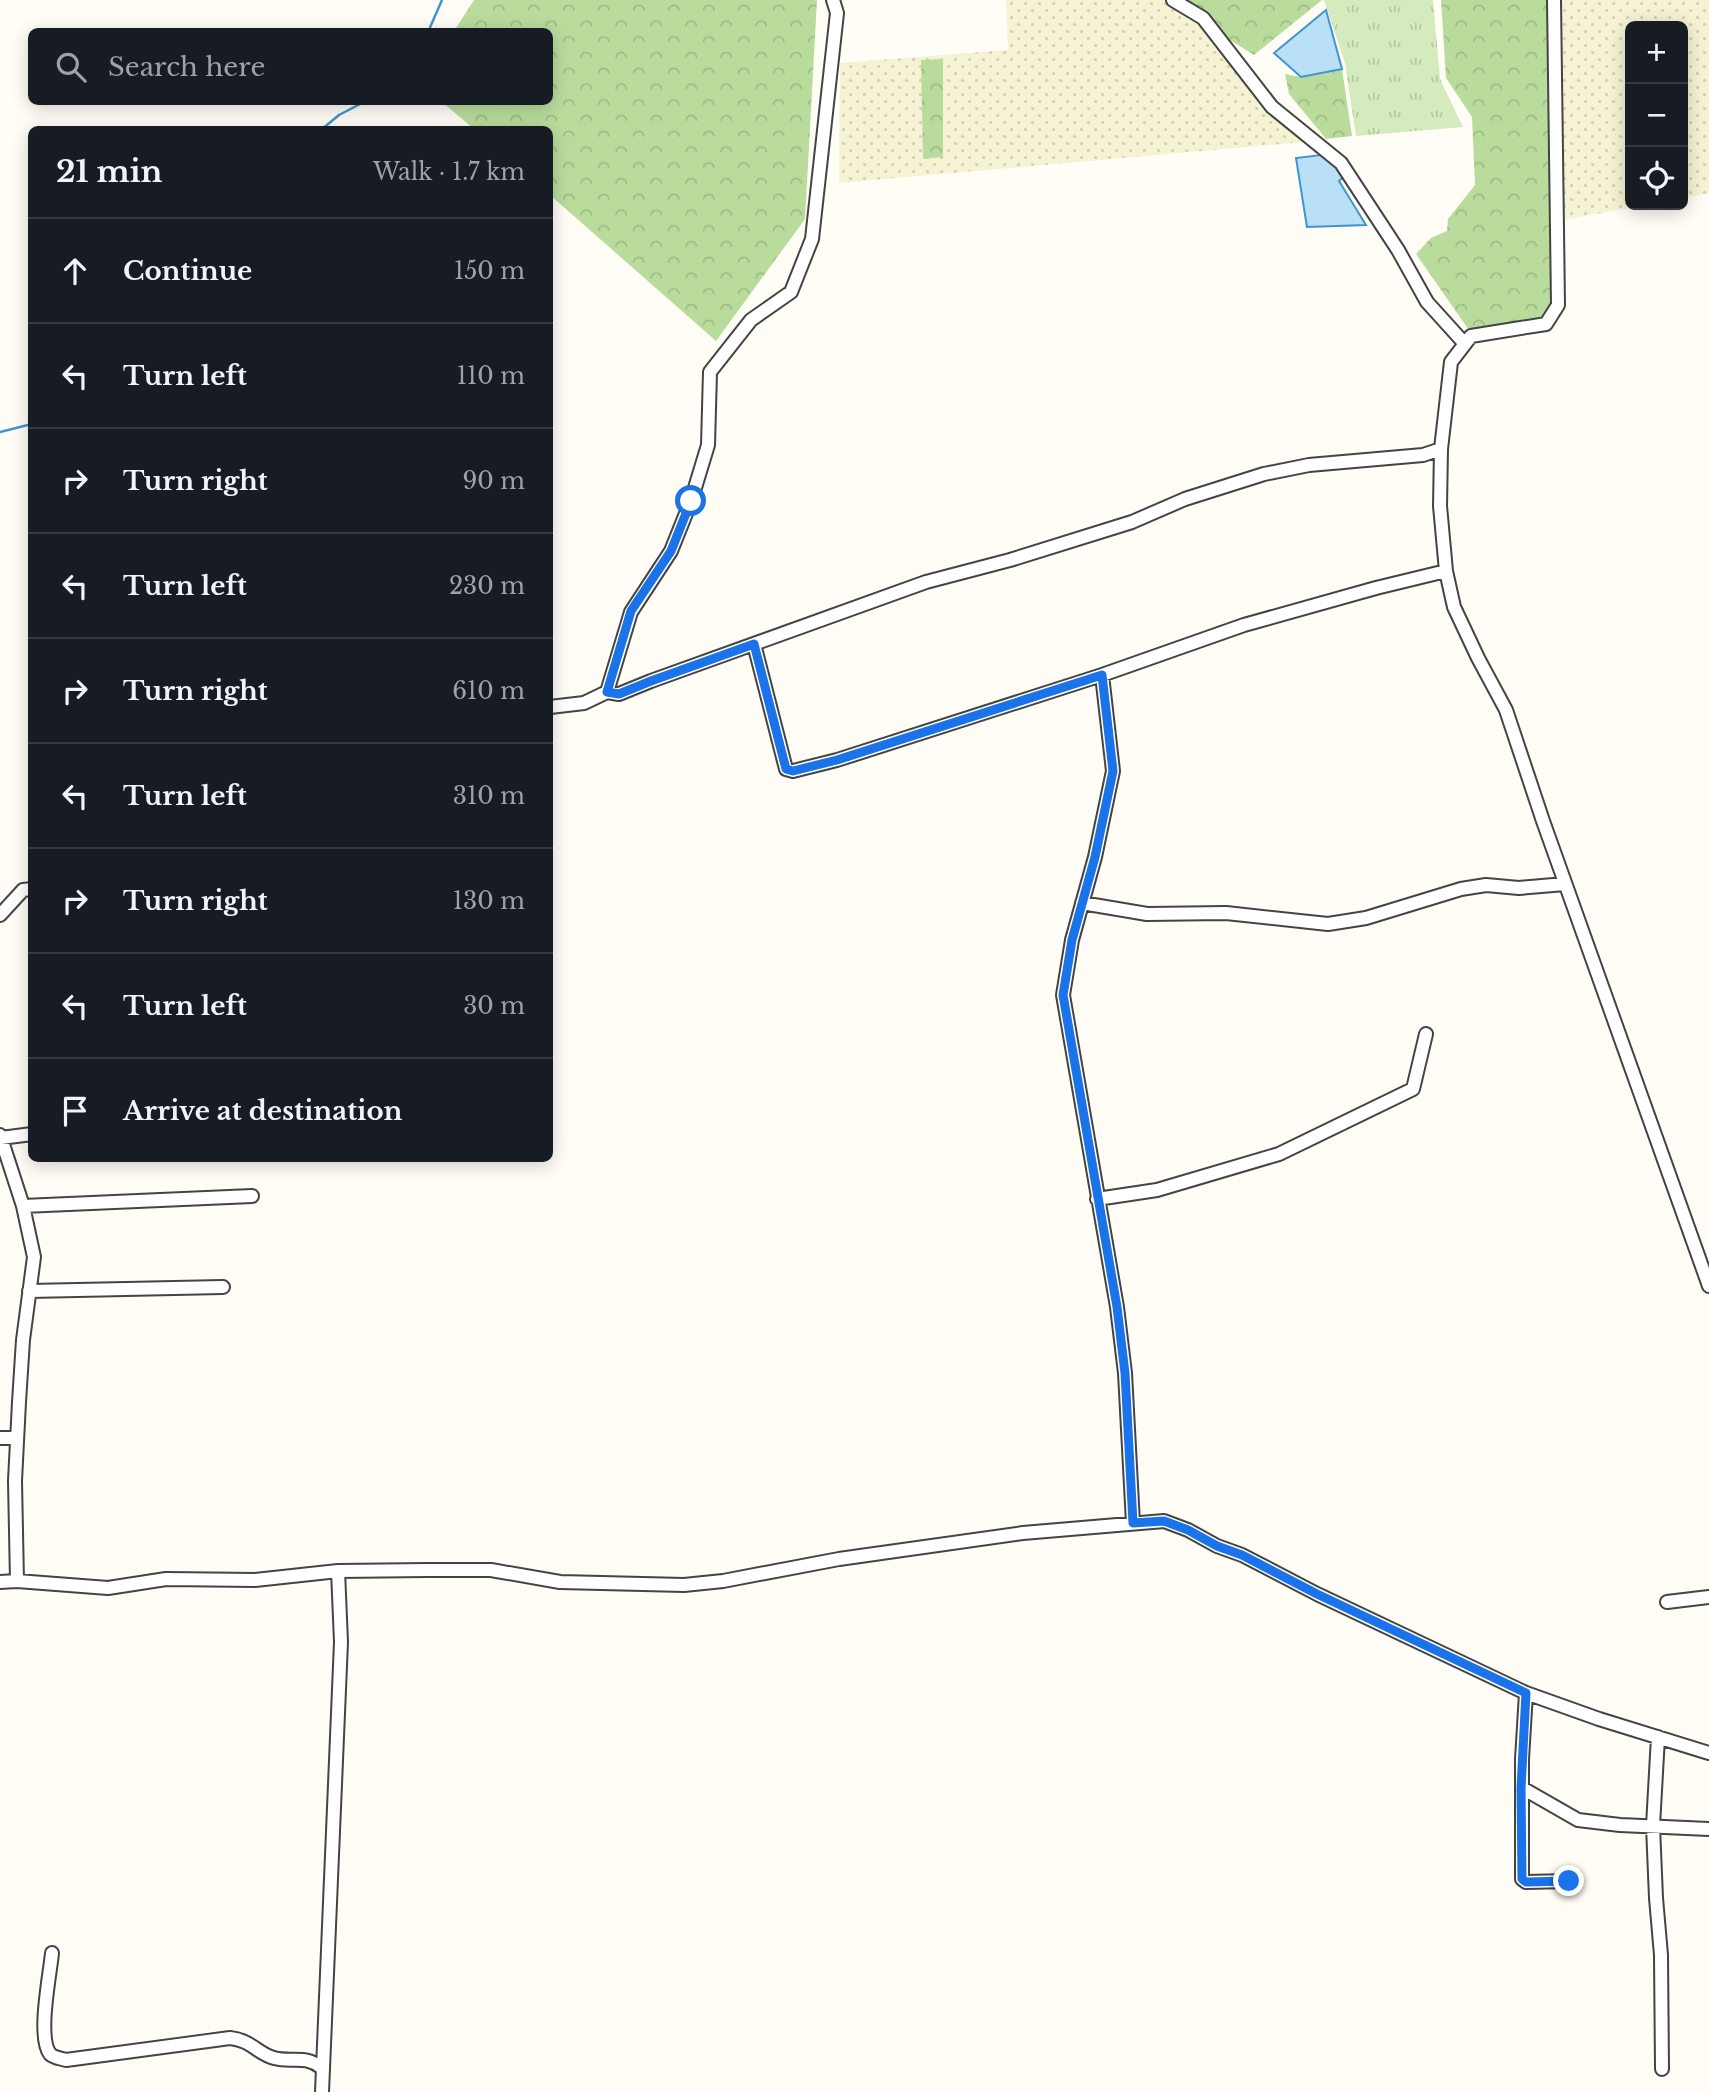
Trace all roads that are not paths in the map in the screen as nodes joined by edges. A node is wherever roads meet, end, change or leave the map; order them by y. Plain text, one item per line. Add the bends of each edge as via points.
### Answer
1 (833, 0) edge
2 (1173, 0) edge
3 (1554, 0) edge
4 (1465, 344) junction
5 (1441, 449) junction
6 (1446, 571) junction
7 (754, 644) junction
8 (1102, 675) junction
9 (607, 692) junction
10 (553, 707) edge
11 (1565, 884) junction
12 (28, 889) edge
13 (1082, 903) junction
14 (0, 915) edge
15 (1426, 1034) dead end
16 (28, 1134) edge
17 (1, 1136) edge
18 (251, 1196) dead end
19 (1097, 1199) junction
20 (23, 1206) junction
21 (1709, 1286) edge
22 (223, 1287) dead end
23 (29, 1291) junction
24 (0, 1438) edge
25 (17, 1438) junction
26 (1133, 1523) junction
27 (338, 1571) junction
28 (17, 1581) junction
29 (0, 1582) edge
30 (1709, 1597) edge
31 (1667, 1602) dead end
32 (1526, 1693) junction
33 (1658, 1737) junction
34 (1709, 1753) edge
35 (1521, 1788) junction
36 (1653, 1826) junction
37 (1709, 1829) edge
38 (1569, 1881) dead end
39 (52, 1953) dead end
40 (322, 2068) junction
41 (1662, 2069) dead end
42 (321, 2092) edge

1 - 9 street via 837,13 812,239 791,292 751,320 710,372 708,445 691,501 671,551 631,611
2 - 4 street via 1202,18 1272,107 1341,163 1427,302
3 - 4 street via 1558,305 1546,324 1471,336
4 - 5 street via 1451,362
5 - 6 street
5 - 7 street via 1264,474 1185,499 1132,522 926,582
6 - 8 street via 1244,625
6 - 11 street via 1454,607 1506,710
7 - 8 street via 786,769 793,771
7 - 9 street via 619,694
8 - 13 street via 1113,771
9 - 10 street via 584,703
11 - 13 street via 1461,888 1366,918 1328,923 1226,913 1147,914
11 - 21 street
12 - 14 street
13 - 19 street via 1063,995
15 - 19 street via 1413,1089 1279,1154 1157,1190
16 - 17 street
17 - 20 street
18 - 20 street
19 - 26 street via 1125,1373
20 - 23 street via 34,1257
22 - 23 street
23 - 25 street
24 - 25 street
25 - 28 street
26 - 27 street via 1023,1532 684,1585 560,1582 491,1570
26 - 32 street via 1164,1521 1188,1530
27 - 28 street via 255,1580 166,1579 108,1588
27 - 40 street via 341,1642
28 - 29 street
30 - 31 street
32 - 33 street
32 - 35 street
33 - 34 street
33 - 36 street
35 - 36 street via 1578,1820
35 - 38 street via 1522,1879
36 - 37 street
36 - 41 street
39 - 40 street via 44,2027 53,2057 65,2060 230,2038 241,2039 273,2058 313,2061
40 - 42 street

